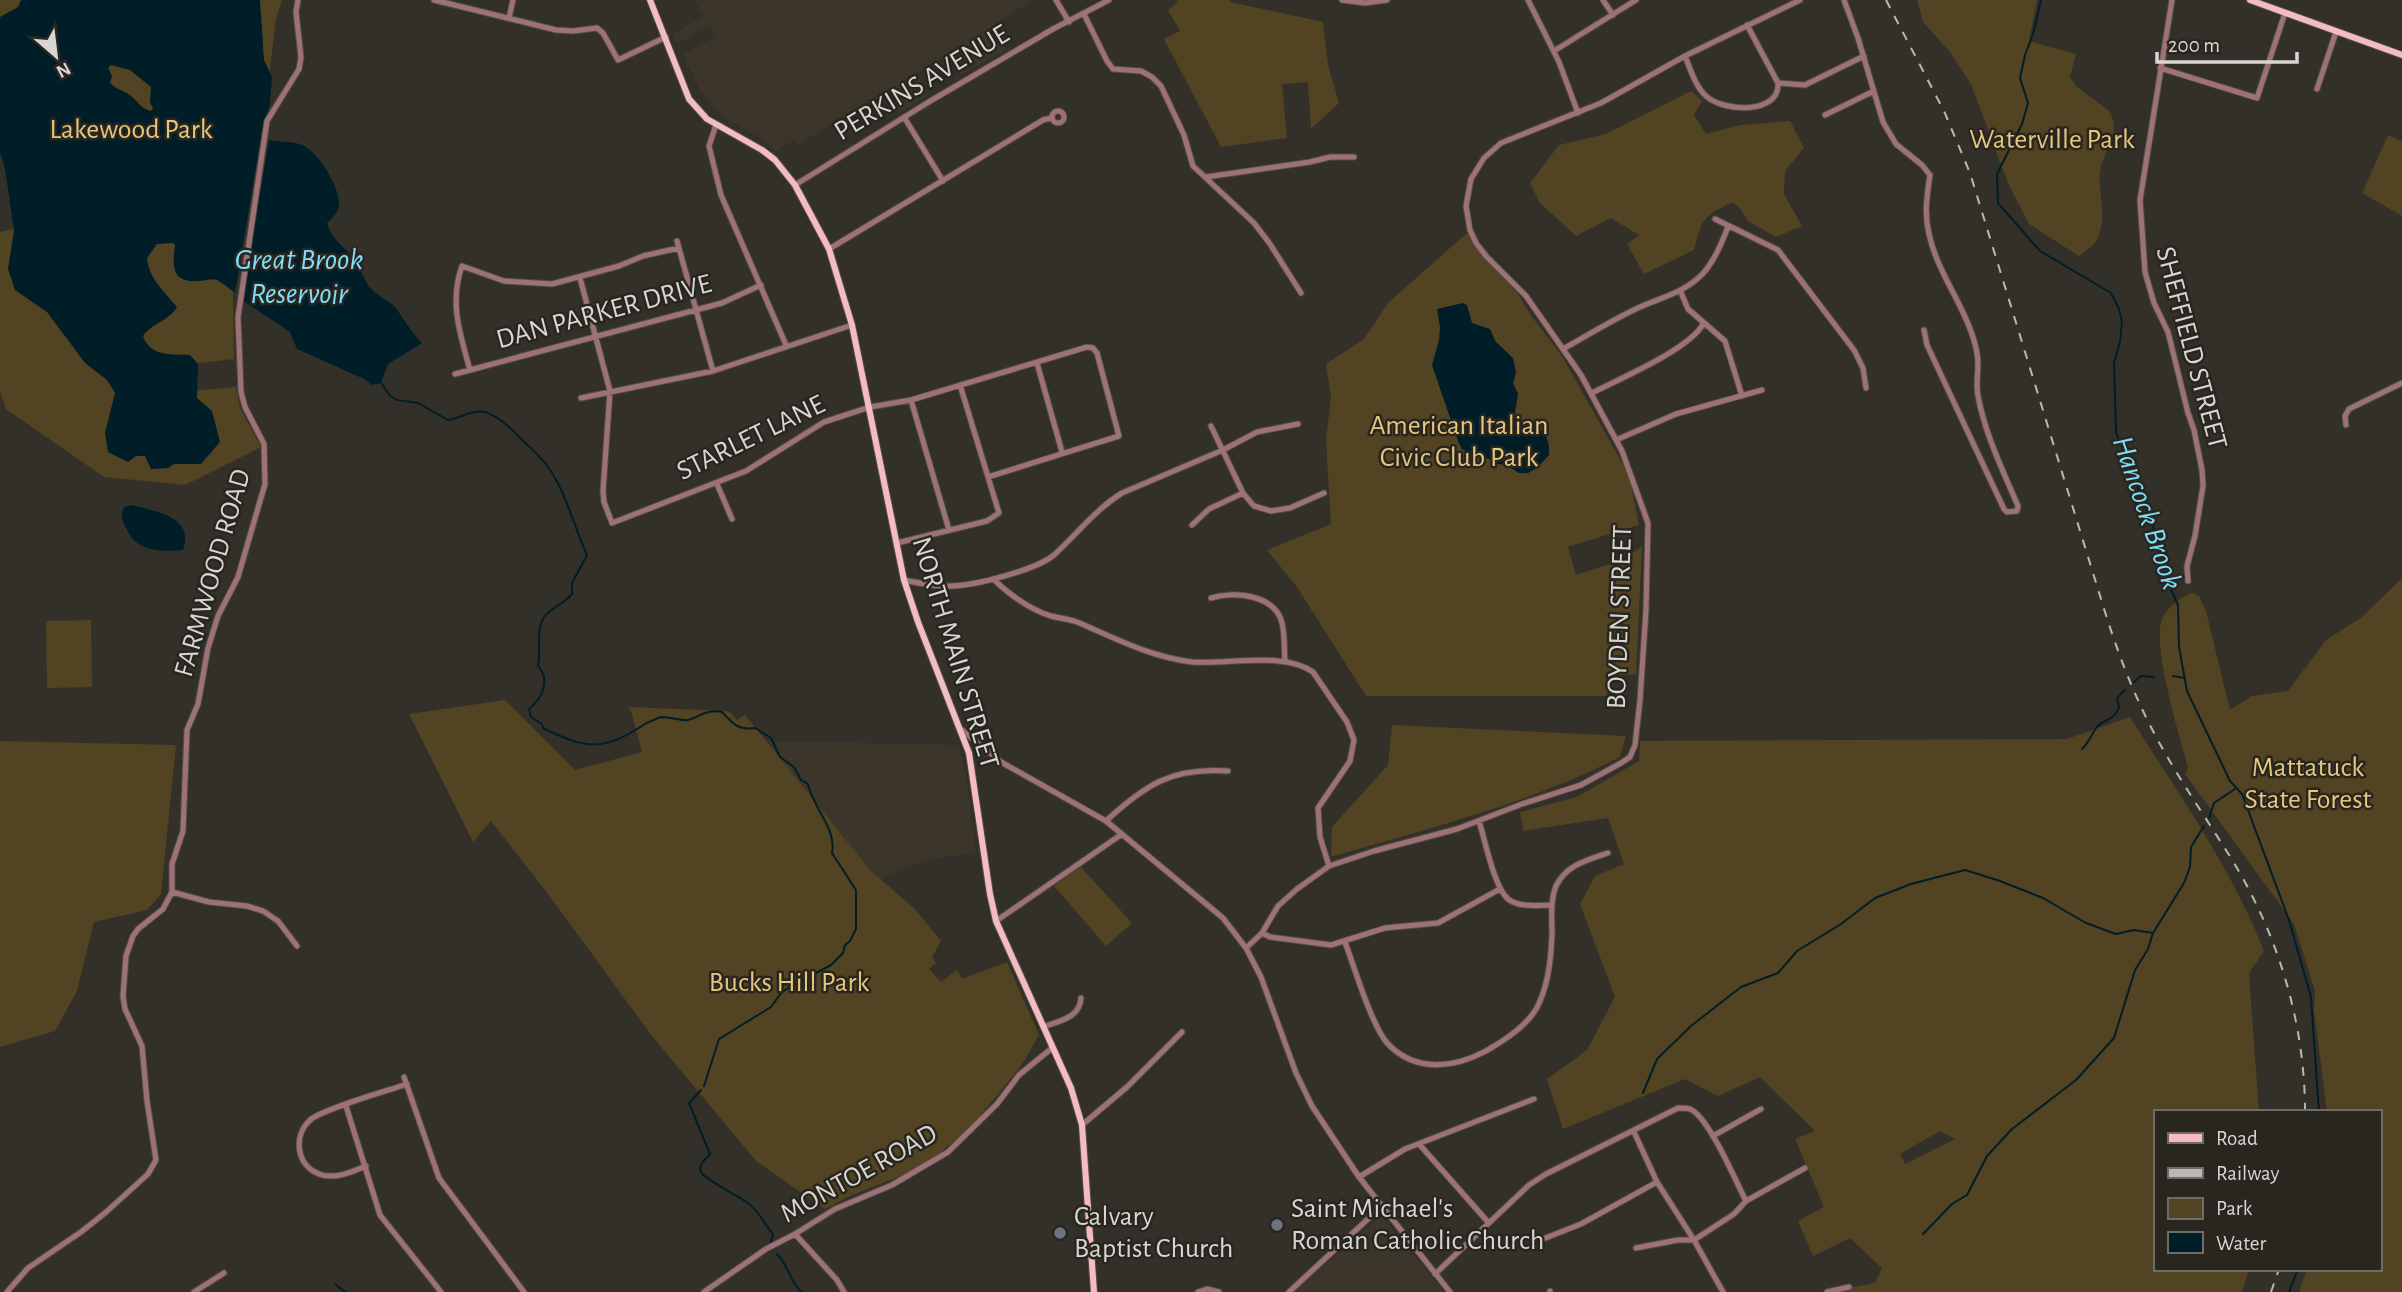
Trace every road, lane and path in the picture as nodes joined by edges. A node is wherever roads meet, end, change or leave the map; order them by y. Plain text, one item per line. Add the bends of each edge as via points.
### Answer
1 (298, 0) edge
2 (434, 0) edge
3 (513, 0) edge
4 (650, 0) edge
5 (1056, 0) edge
6 (1109, 0) edge
7 (1342, 0) edge
8 (1387, 0) edge
9 (1528, 0) edge
10 (1603, 0) edge
11 (1636, 0) edge
12 (1800, 0) edge
13 (1844, 0) edge
14 (2172, 0) edge
15 (2250, 0) edge
16 (2285, 13) junction
17 (1084, 15) junction
18 (1613, 15) junction
19 (509, 18) junction
20 (1069, 22) junction
21 (1746, 25) junction
22 (2336, 32) junction
23 (666, 37) junction
24 (1554, 51) junction
25 (2402, 55) edge
26 (1685, 56) junction
27 (1864, 56) junction
28 (2160, 68) junction
29 (1778, 83) junction
30 (2317, 89) dead end
31 (1874, 91) junction
32 (1578, 113) junction
33 (1825, 115) dead end
34 (904, 117) junction
35 (1051, 118) dead end
36 (716, 125) junction
37 (1354, 157) dead end
38 (1206, 177) junction
39 (943, 181) junction
40 (794, 185) junction
41 (1715, 219) dead end
42 (1728, 227) junction
43 (829, 249) junction
44 (580, 278) junction
45 (761, 285) junction
46 (1680, 290) junction
47 (1301, 293) dead end
48 (696, 310) junction
49 (1703, 324) junction
50 (852, 325) junction
51 (1924, 330) dead end
52 (596, 335) junction
53 (786, 345) junction
54 (1563, 349) junction
55 (1037, 363) junction
56 (470, 370) junction
57 (713, 371) junction
58 (455, 374) dead end
59 (2402, 383) edge
60 (960, 385) junction
61 (1866, 388) dead end
62 (1762, 390) dead end
63 (610, 391) junction
64 (1592, 393) junction
65 (1742, 396) junction
66 (581, 398) dead end
67 (911, 400) junction
68 (870, 407) junction
69 (1298, 424) dead end
70 (2346, 425) dead end
71 (1211, 426) dead end
72 (1616, 440) junction
73 (1992, 443) junction
74 (1223, 450) junction
75 (1976, 450) junction
76 (1062, 453) junction
77 (988, 477) junction
78 (717, 484) junction
79 (1324, 492) dead end
80 (1243, 493) junction
81 (732, 519) dead end
82 (1192, 525) dead end
83 (949, 530) junction
84 (897, 543) junction
85 (993, 579) junction
86 (904, 580) junction
87 (2188, 581) dead end
88 (1211, 598) dead end
89 (1285, 662) junction
90 (961, 730) junction
91 (1228, 771) dead end
92 (1105, 821) junction
93 (1479, 821) junction
94 (1122, 834) junction
95 (1608, 853) dead end
96 (1329, 866) junction
97 (1500, 889) junction
98 (172, 892) junction
99 (1552, 905) junction
100 (996, 921) junction
101 (1262, 933) junction
102 (1345, 942) junction
103 (297, 946) dead end
104 (1246, 948) junction
105 (1081, 998) dead end
106 (1043, 1027) junction
107 (1182, 1032) dead end
108 (1052, 1048) junction
109 (404, 1077) dead end
110 (407, 1084) junction
111 (1534, 1099) dead end
112 (346, 1106) junction
113 (1761, 1109) dead end
114 (1082, 1125) junction
115 (1634, 1132) junction
116 (1713, 1136) junction
117 (1419, 1144) junction
118 (366, 1166) junction
119 (1805, 1168) dead end
120 (1359, 1177) junction
121 (1657, 1182) junction
122 (1746, 1201) junction
123 (1382, 1206) junction
124 (1488, 1222) junction
125 (796, 1234) junction
126 (1543, 1239) dead end
127 (1694, 1240) junction
128 (1636, 1248) dead end
129 (224, 1273) dead end
130 (1435, 1274) junction
131 (1849, 1287) dead end
132 (7, 1292) edge
133 (194, 1292) edge
134 (441, 1292) edge
135 (524, 1292) edge
136 (704, 1292) edge
137 (844, 1292) edge
138 (1094, 1292) edge
139 (1198, 1292) edge
140 (1219, 1292) edge
141 (1289, 1292) edge
142 (1450, 1292) edge
143 (1723, 1292) edge
144 (1827, 1292) edge

1 - 98 street, FARMWOOD ROAD via 299,69 267,121 239,317 241,392 264,444 265,484 238,577 218,616 198,704 187,730 183,831 173,864
2 - 19 street
3 - 19 street
4 - 23 main road, NORTH MAIN STREET
5 - 20 street
6 - 17 street, PERKINS AVENUE
7 - 8 street
9 - 24 street
10 - 18 street
11 - 18 street
12 - 21 street, BOYDEN STREET
13 - 27 street
14 - 28 street, SHEFFIELD STREET
15 - 16 main road
16 - 22 main road
16 - 28 street via 2257,98
17 - 20 street, PERKINS AVENUE
17 - 38 street via 1113,69 1141,71 1161,86 1193,166
18 - 24 street
19 - 23 street via 560,30 599,29 618,60
20 - 34 street, PERKINS AVENUE
21 - 26 street, BOYDEN STREET
21 - 29 street
22 - 25 main road
22 - 30 street
23 - 36 main road, NORTH MAIN STREET via 689,99
24 - 32 street
26 - 29 street via 1701,90 1719,103 1746,108 1763,104 1779,93
26 - 32 street, BOYDEN STREET
27 - 29 street via 1805,85
27 - 31 street
28 - 87 street, SHEFFIELD STREET via 2140,200 2141,249 2151,293 2168,332 2202,470
31 - 33 street
31 - 73 street via 1883,122 1896,144 1930,175 1925,205 1929,235 1978,354 1977,394
32 - 54 street, BOYDEN STREET via 1492,149 1471,179 1465,206 1476,243 1518,285
34 - 39 street
34 - 40 street, PERKINS AVENUE
35 - 39 street
36 - 40 main road, NORTH MAIN STREET via 762,150
36 - 45 street via 709,146 721,195
37 - 38 street
38 - 47 street via 1254,223
39 - 43 street
40 - 43 main road, NORTH MAIN STREET
41 - 42 street
42 - 46 street via 1704,272
42 - 61 street via 1778,250 1787,260 1854,350
43 - 50 main road, NORTH MAIN STREET
44 - 48 street via 678,244
44 - 52 street
44 - 56 street via 529,284 504,281 462,265 455,303
45 - 48 street, DAN PARKER DRIVE
45 - 53 street
46 - 49 street via 1688,309
46 - 54 street
48 - 52 street, DAN PARKER DRIVE
48 - 57 street
49 - 64 street via 1681,345
49 - 65 street via 1725,341
50 - 53 street
50 - 68 main road, NORTH MAIN STREET
51 - 75 street
52 - 56 street, DAN PARKER DRIVE
52 - 63 street
53 - 57 street
54 - 64 street, BOYDEN STREET
55 - 60 street, STARLET LANE
55 - 76 street
55 - 76 street, STARLET LANE via 1087,347 1097,353 1119,436
56 - 58 street, DAN PARKER DRIVE
57 - 63 street
59 - 70 street via 2348,411
60 - 67 street, STARLET LANE
60 - 77 street
62 - 65 street
63 - 66 street
63 - 78 street, STARLET LANE via 603,491 612,523
64 - 72 street, BOYDEN STREET
65 - 72 street via 1676,414
67 - 68 street, STARLET LANE
67 - 83 street
68 - 78 street, STARLET LANE via 824,422
68 - 84 main road, NORTH MAIN STREET
69 - 74 street via 1257,432
71 - 74 street
72 - 93 street, BOYDEN STREET via 1649,534 1635,745 1630,757 1581,785
73 - 75 street
73 - 75 street via 2017,511 2004,509
74 - 80 street
74 - 85 street via 1109,501 1052,557
76 - 77 street
77 - 83 street via 999,513 987,521
78 - 81 street
79 - 80 street via 1290,508 1271,511 1254,506
80 - 82 street via 1209,509
83 - 84 street
84 - 86 main road, NORTH MAIN STREET
85 - 86 street via 945,587
85 - 89 street via 1035,610 1162,656 1193,662
86 - 90 main road, NORTH MAIN STREET
88 - 89 street via 1226,593 1265,601 1282,620
89 - 96 street via 1313,672 1352,731 1350,761 1322,799 1317,815
90 - 92 street via 1001,762
90 - 100 main road, NORTH MAIN STREET via 969,753
91 - 92 street via 1213,769 1158,780
92 - 94 street
93 - 96 street, BOYDEN STREET
93 - 97 street
94 - 100 street
94 - 104 street via 1223,918
95 - 99 street via 1567,871 1556,887
96 - 101 street, BOYDEN STREET via 1278,906
97 - 99 street via 1510,901
97 - 102 street via 1438,923 1385,928
98 - 103 street via 263,911
98 - 132 street via 163,909 138,929 129,944 123,996 142,1046 156,1160 148,1174 105,1213 28,1268
99 - 102 street via 1548,979 1539,1005 1499,1044 1451,1065 1417,1061 1388,1044 1377,1027
100 - 106 main road, NORTH MAIN STREET
101 - 102 street via 1321,945
101 - 104 street, BOYDEN STREET
104 - 120 street via 1312,1106
105 - 106 street via 1072,1016
106 - 108 main road, NORTH MAIN STREET
107 - 114 street
108 - 114 main road, NORTH MAIN STREET
108 - 125 street, MONTOE ROAD via 1019,1075 998,1104 948,1152
109 - 110 street
110 - 112 street
110 - 135 street via 439,1178
111 - 117 street
112 - 118 street
112 - 118 street via 309,1121 302,1130 300,1150 319,1174 348,1174
113 - 116 street
114 - 138 main road, NORTH MAIN STREET
115 - 116 street via 1678,1108 1690,1109
115 - 121 street
115 - 124 street via 1546,1174
116 - 122 street
117 - 120 street
117 - 124 street
118 - 134 street via 380,1216
119 - 122 street
120 - 123 street
121 - 126 street via 1581,1224
121 - 127 street
122 - 127 street
123 - 130 street
123 - 141 street
124 - 130 street
125 - 136 street, MONTOE ROAD
125 - 137 street
127 - 128 street
127 - 143 street
129 - 133 street
130 - 142 street
131 - 144 street
139 - 140 street

